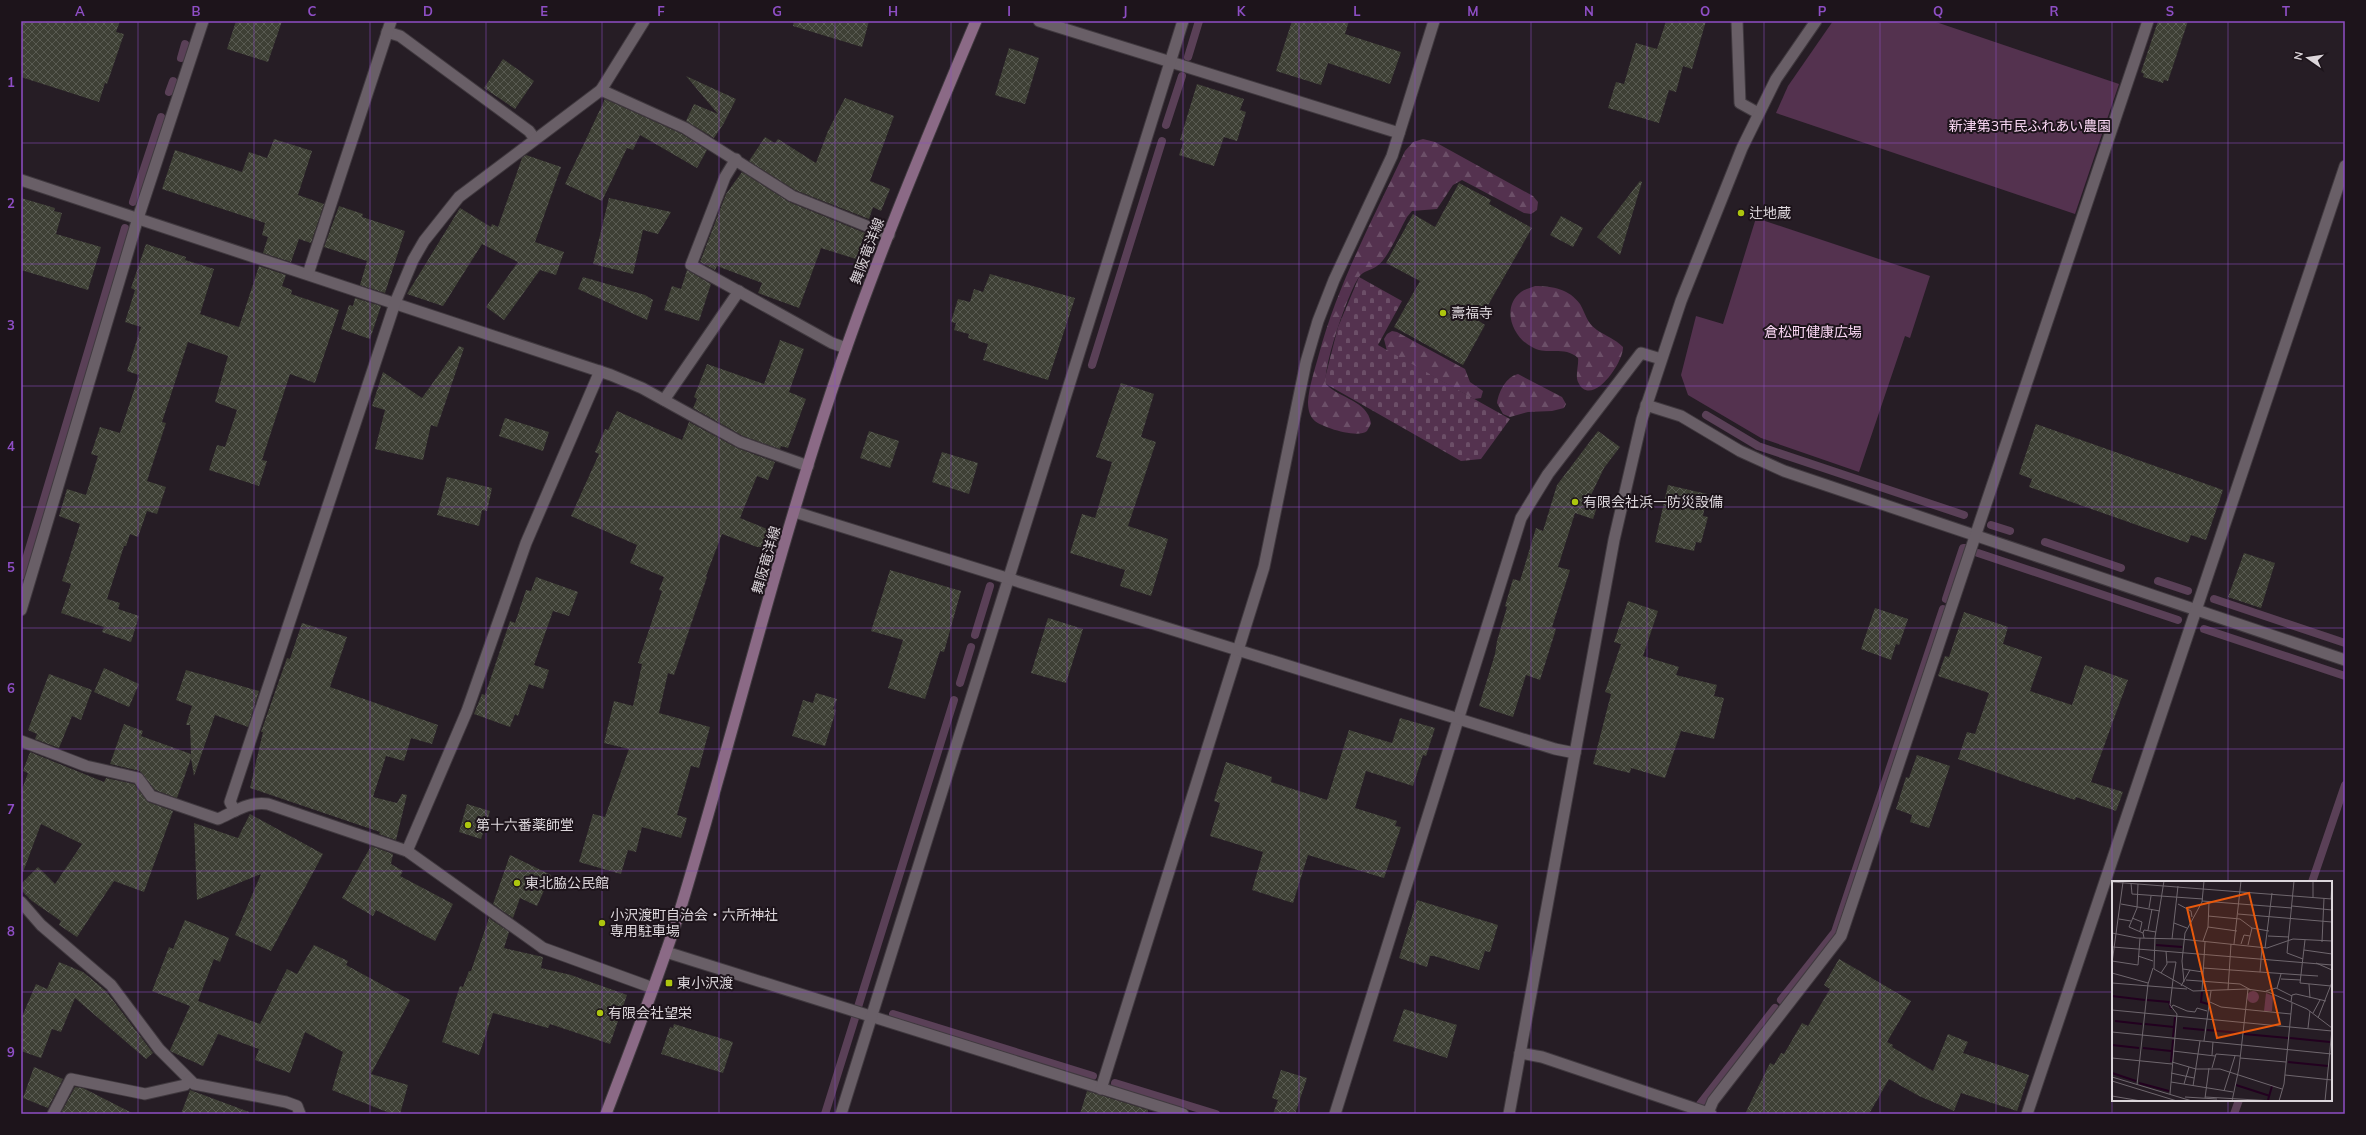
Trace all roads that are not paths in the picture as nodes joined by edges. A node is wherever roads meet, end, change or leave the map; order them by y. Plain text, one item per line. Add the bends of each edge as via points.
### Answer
1 (203, 21) edge
2 (391, 21) edge
3 (644, 21) edge
4 (976, 21) edge
5 (1040, 21) edge
6 (1183, 21) edge
7 (1434, 21) edge
8 (1737, 21) edge
9 (1816, 21) edge
10 (2148, 21) edge
11 (387, 32) junction
12 (1170, 62) junction
13 (601, 90) junction
14 (1758, 113) junction
15 (1399, 133) junction
16 (535, 139) junction
17 (736, 159) junction
18 (2345, 166) edge
19 (21, 180) edge
20 (138, 218) junction
21 (889, 235) junction
22 (308, 274) junction
23 (739, 292) junction
24 (395, 303) junction
25 (846, 348) junction
26 (1661, 359) junction
27 (600, 371) junction
28 (664, 400) junction
29 (1646, 405) junction
30 (808, 466) junction
31 (795, 512) junction
32 (1976, 536) junction
33 (1009, 578) junction
34 (21, 610) edge
35 (2196, 610) junction
36 (1238, 650) junction
37 (2345, 660) edge
38 (1458, 719) junction
39 (21, 741) edge
40 (1576, 753) junction
41 (235, 811) junction
42 (408, 851) junction
43 (21, 902) edge
44 (666, 952) junction
45 (653, 988) junction
46 (871, 1017) junction
47 (1520, 1053) junction
48 (189, 1080) junction
49 (1101, 1089) junction
50 (1171, 1112) edge
51 (53, 1114) edge
52 (300, 1114) edge
53 (606, 1114) edge
54 (841, 1114) edge
55 (1183, 1114) edge
56 (1335, 1114) edge
57 (1509, 1114) edge
58 (1710, 1114) edge
59 (2027, 1114) edge

1 - 20 street
2 - 11 street
3 - 13 street
4 - 21 main road, 舞阪竜洋線
5 - 12 street
6 - 12 street
7 - 15 street
8 - 14 street via 1740,103
9 - 14 street via 1776,79
10 - 32 street
11 - 16 street via 400,36 529,131
11 - 22 street
12 - 15 street
12 - 33 street
13 - 16 street
13 - 17 street via 685,128
14 - 26 street via 1681,301
15 - 36 street via 1392,156 1334,280 1318,321 1306,362 1264,567
16 - 24 street via 459,197 424,241
17 - 21 street via 792,196
17 - 23 street via 725,177 691,265
18 - 35 street
19 - 20 street
20 - 22 street
20 - 34 street
21 - 25 main road, 舞阪竜洋線
22 - 24 street
23 - 25 street via 832,343
23 - 28 street
24 - 27 street
24 - 41 street via 230,802
25 - 30 main road, 舞阪竜洋線
26 - 29 street
26 - 38 street via 1641,353 1534,495 1513,542
27 - 28 street via 627,380
27 - 42 street via 526,543 467,712
28 - 30 street via 740,442
29 - 32 street via 1681,416 1762,462
29 - 40 street via 1614,540
30 - 31 main road, 舞阪竜洋線
31 - 33 street
31 - 44 main road, 舞阪竜洋線
32 - 35 street
32 - 58 street via 1841,936 1713,1101
33 - 36 street
33 - 46 street
35 - 37 street
35 - 59 street
36 - 38 street
36 - 49 street
38 - 40 street
38 - 56 street
39 - 41 street via 86,766 138,778 151,796 218,819
40 - 47 street
41 - 42 street via 258,803 268,804
42 - 45 street via 543,948
43 - 48 street via 41,925 111,985 159,1049
44 - 45 main road, 舞阪竜洋線
44 - 46 street
45 - 53 main road, 舞阪竜洋線
46 - 49 street
46 - 54 street
47 - 57 street
47 - 58 street via 1542,1057
48 - 51 street via 185,1085 145,1094 71,1079
48 - 52 street via 207,1088 286,1102 297,1106
49 - 50 street
50 - 55 street

